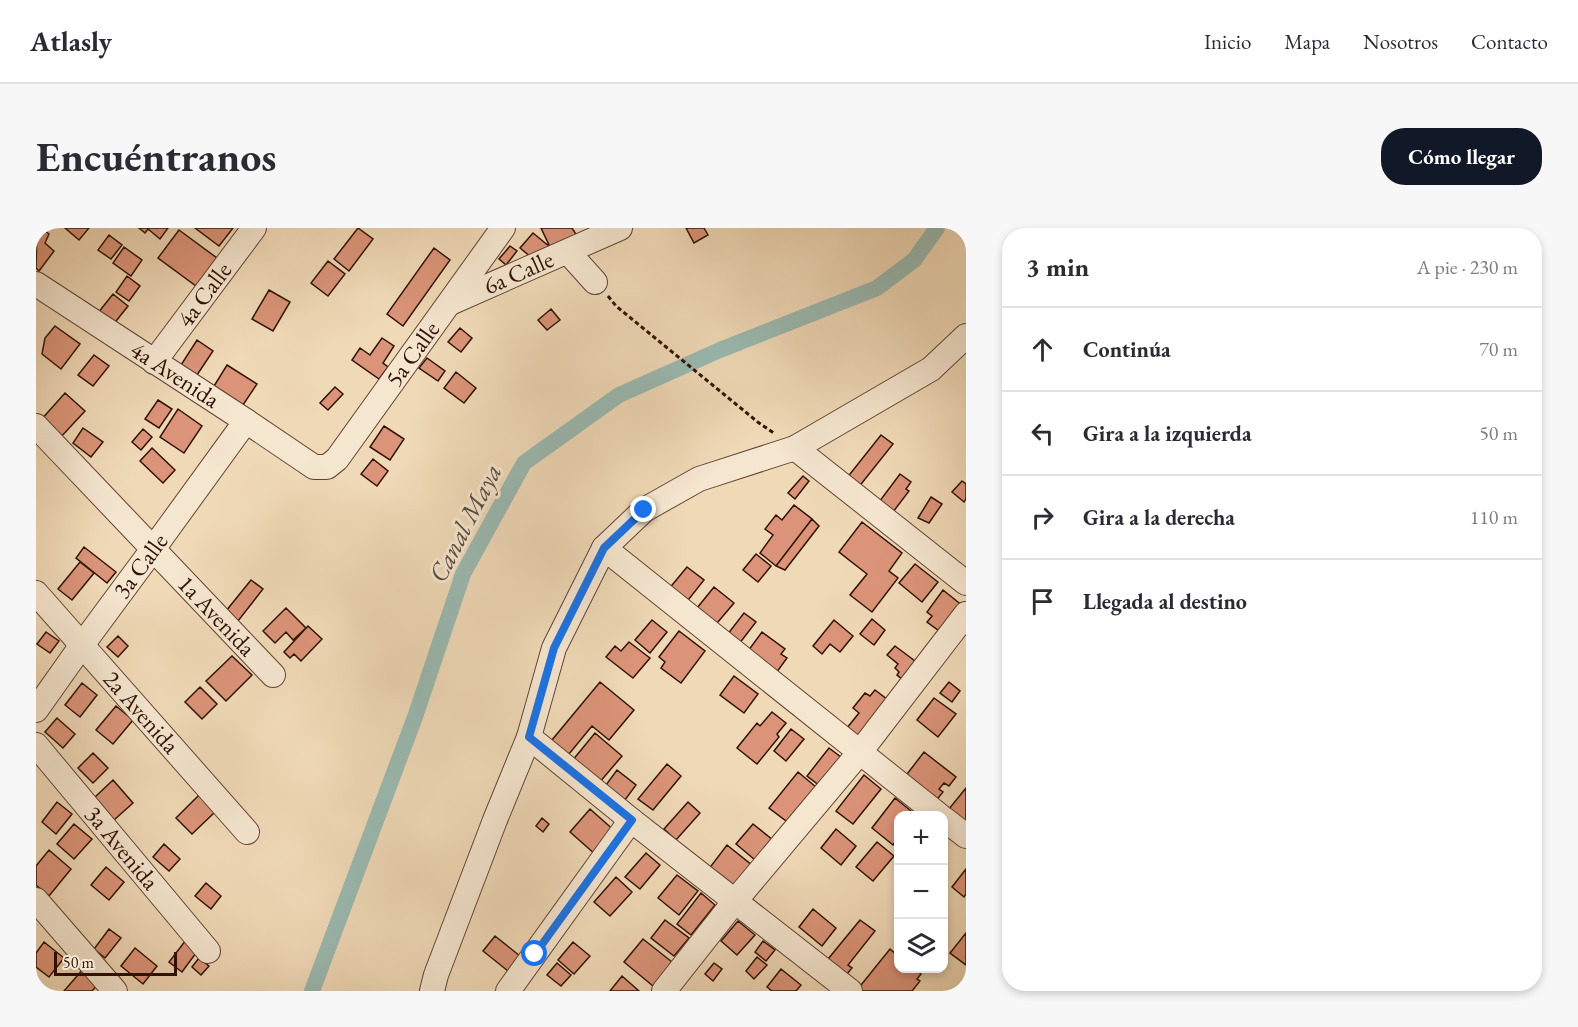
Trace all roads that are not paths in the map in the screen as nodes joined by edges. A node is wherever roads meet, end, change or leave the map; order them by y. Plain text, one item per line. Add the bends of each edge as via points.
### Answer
1 (255, 228) edge
2 (503, 228) edge
3 (620, 228) edge
4 (568, 252) junction
5 (595, 282) dead end
6 (36, 284) edge
7 (450, 303) junction
8 (966, 336) edge
9 (154, 362) junction
10 (246, 421) junction
11 (36, 426) edge
12 (795, 448) junction
13 (314, 467) joint
14 (604, 548) junction
15 (153, 549) junction
16 (966, 583) edge
17 (36, 592) edge
18 (966, 614) edge
19 (82, 645) junction
20 (273, 675) dead end
21 (36, 710) edge
22 (529, 737) junction
23 (36, 745) edge
24 (860, 752) junction
25 (934, 811) edge
26 (632, 820) junction
27 (948, 822) edge
28 (247, 832) dead end
29 (966, 836) edge
30 (36, 900) edge
31 (735, 901) junction
32 (208, 951) dead end
33 (822, 983) edge
34 (115, 991) edge
35 (432, 991) edge
36 (508, 991) edge
37 (664, 991) edge
38 (850, 991) edge

1 - 9 street, 4a Calle
2 - 7 street, 5a Calle
3 - 4 street, 6a Calle
4 - 5 street
4 - 7 street, 6a Calle
6 - 9 street, 4a Avenida
7 - 13 street, 5a Calle via 337,459 327,467
8 - 12 street via 932,369
9 - 10 street, 4a Avenida
10 - 13 street, 4a Avenida
10 - 15 street, 3a Calle
11 - 15 street, 1a Avenida
12 - 14 street via 699,479 644,510
12 - 16 street
14 - 22 street via 554,648
14 - 24 street
15 - 19 street, 3a Calle
15 - 20 street, 1a Avenida
17 - 19 street, 2a Avenida
18 - 24 street
19 - 21 street, 3a Calle
19 - 28 street, 2a Avenida
22 - 26 street
22 - 35 street
23 - 32 street, 3a Avenida
24 - 25 street
24 - 31 street
26 - 31 street
26 - 36 street
27 - 29 street
30 - 34 street
31 - 33 street
31 - 37 street
33 - 38 street

